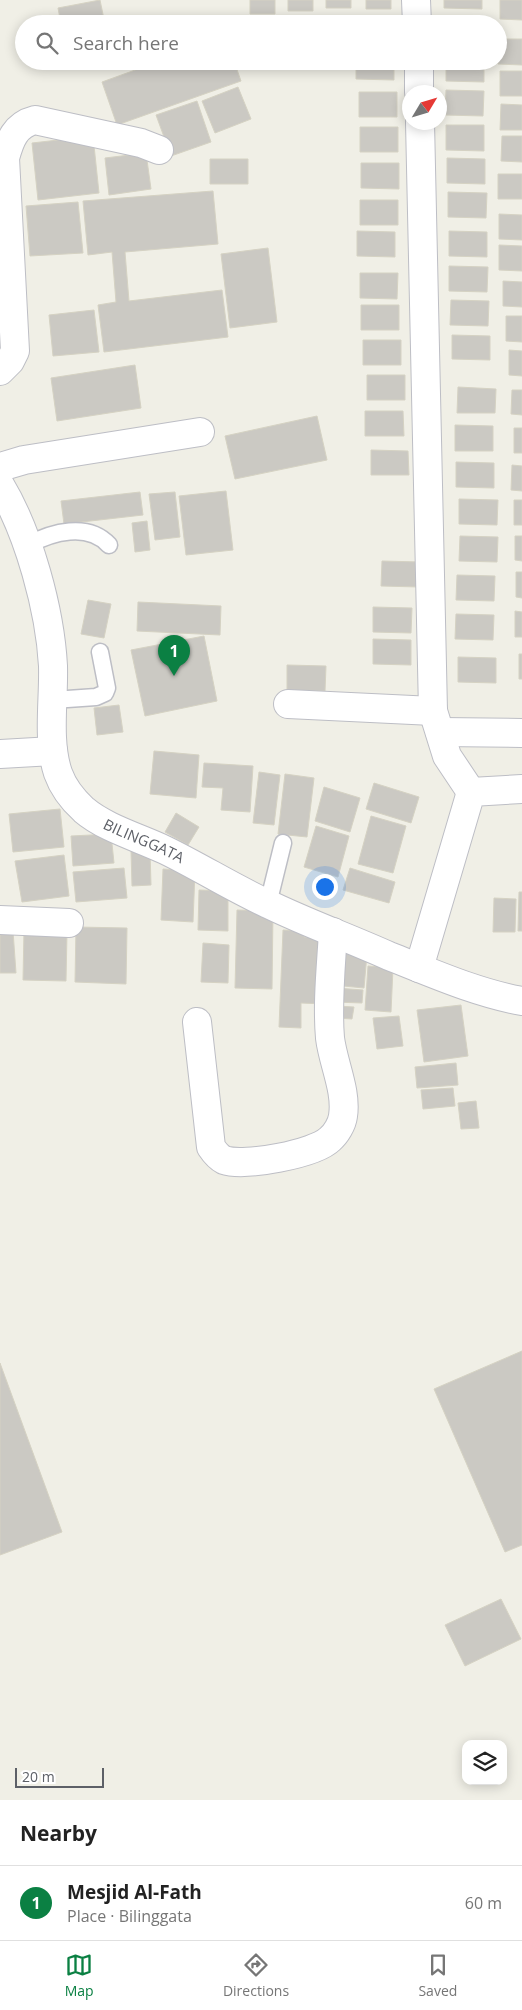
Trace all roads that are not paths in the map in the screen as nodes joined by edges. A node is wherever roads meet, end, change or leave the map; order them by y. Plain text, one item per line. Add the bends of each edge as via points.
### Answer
1 (416, 0) edge
2 (417, 15) edge
3 (418, 70) edge
4 (419, 85) edge
5 (420, 130) edge
6 (159, 150) dead end
7 (0, 371) edge
8 (200, 432) dead end
9 (6, 470) edge
10 (34, 542) junction
11 (108, 545) dead end
12 (100, 652) dead end
13 (57, 699) junction
14 (288, 704) dead end
15 (437, 721) junction
16 (522, 733) edge
17 (53, 751) junction
18 (0, 754) edge
19 (522, 789) edge
20 (470, 792) junction
21 (283, 843) dead end
22 (269, 898) junction
23 (0, 920) edge
24 (69, 923) dead end
25 (332, 932) junction
26 (419, 968) junction
27 (522, 1001) edge
28 (197, 1022) dead end

1 - 2 street
3 - 4 street
5 - 15 street
6 - 7 street via 141,143 34,120 24,123 13,134 5,158 15,351
8 - 9 street
9 - 10 street, BILINGGATA via 10,501
10 - 11 lane via 67,532 96,534
10 - 13 street, BILINGGATA
12 - 13 lane via 105,693 96,697
13 - 17 street, BILINGGATA
14 - 15 street
15 - 16 street
15 - 20 street via 447,756
17 - 18 street
17 - 22 street, BILINGGATA via 63,786 85,811
19 - 20 street
20 - 26 street
21 - 22 lane
22 - 25 street, BILINGGATA
23 - 24 street
25 - 26 street, BILINGGATA
25 - 28 street via 330,1039 343,1101 343,1118 330,1140 295,1155 270,1159 241,1162 216,1156 211,1148
26 - 27 street, BILINGGATA via 504,998

